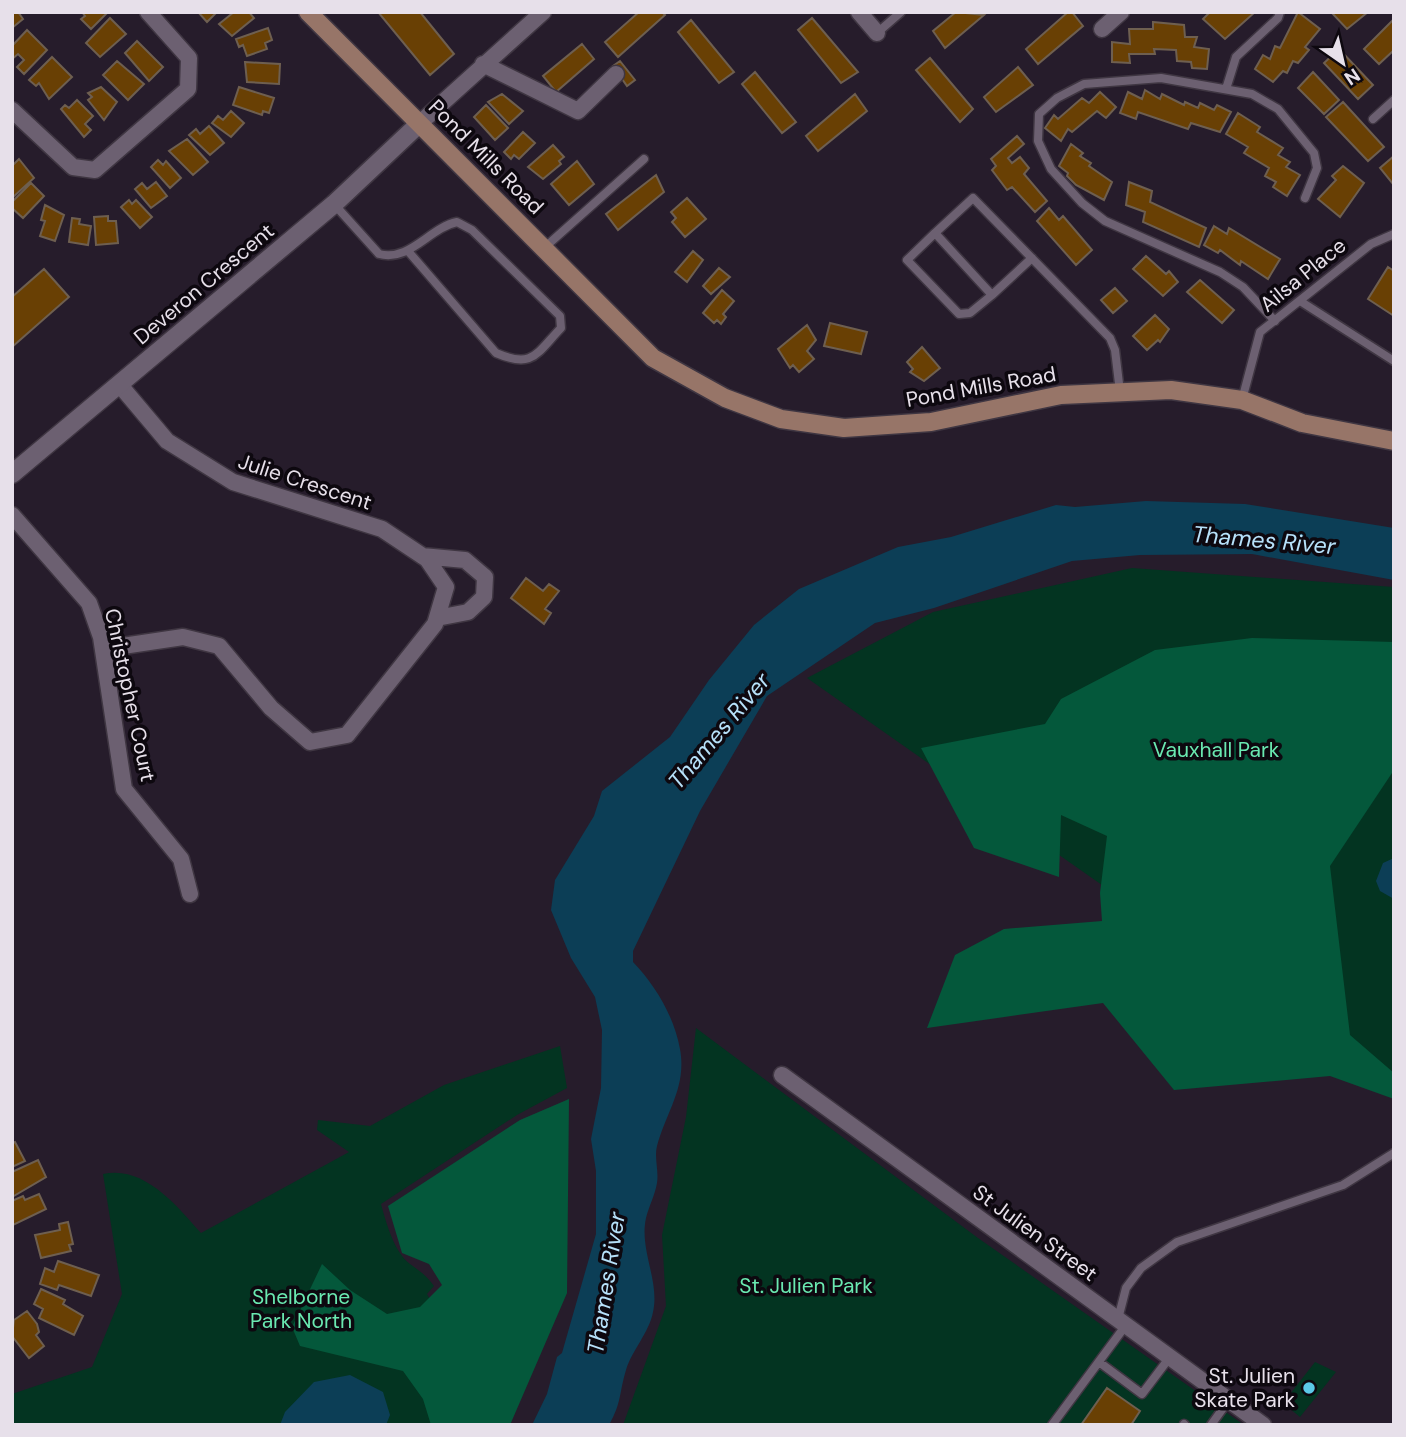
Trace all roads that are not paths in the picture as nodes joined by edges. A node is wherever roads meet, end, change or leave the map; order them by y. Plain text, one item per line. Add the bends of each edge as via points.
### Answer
1 (148, 12) edge
2 (308, 12) edge
3 (543, 12) edge
4 (859, 12) edge
5 (901, 12) edge
6 (1121, 12) edge
7 (1280, 12) edge
8 (1102, 29) dead end
9 (877, 33) joint
10 (483, 64) junction
11 (616, 74) dead end
12 (1226, 89) junction
13 (1394, 100) edge
14 (12, 110) edge
15 (1373, 119) dead end
16 (420, 123) junction
17 (644, 159) dead end
18 (1305, 198) dead end
19 (334, 204) junction
20 (935, 233) junction
21 (1394, 234) edge
22 (544, 248) junction
23 (408, 251) junction
24 (1032, 258) junction
25 (992, 295) junction
26 (1300, 301) junction
27 (1275, 321) junction
28 (1394, 361) edge
29 (119, 384) junction
30 (1119, 392) junction
31 (1242, 400) junction
32 (1394, 441) edge
33 (12, 474) edge
34 (12, 515) edge
35 (422, 555) junction
36 (437, 618) junction
37 (101, 637) junction
38 (190, 894) dead end
39 (782, 1075) dead end
40 (1394, 1153) edge
41 (1122, 1322) junction
42 (1170, 1357) junction
43 (1099, 1362) junction
44 (1229, 1400) junction
45 (1052, 1425) edge
46 (1211, 1425) edge
47 (1263, 1425) edge

1 - 14 street via 189,58 188,89 95,170 73,167
2 - 16 main road, Pond Mills Road
3 - 10 street
4 - 9 street
5 - 9 lane
6 - 8 street
7 - 12 lane via 1236,57
10 - 11 street via 578,111
10 - 16 street
12 - 18 lane via 1252,94 1278,109 1301,133 1317,167
12 - 27 lane via 1161,78 1084,84 1057,98 1040,114 1038,141 1051,169 1105,221 1220,272 1243,287
13 - 15 lane
16 - 19 street, Deveron Crescent
16 - 22 main road, Pond Mills Road
17 - 22 lane
19 - 23 lane via 379,254 390,257
19 - 29 street, Deveron Crescent
20 - 24 lane via 974,198
20 - 25 lane
20 - 25 lane via 907,260 959,314 970,313
21 - 26 lane, Ailsa Place via 1371,243
22 - 30 main road, Pond Mills Road via 653,358 725,398 781,419 844,428 931,422 1061,395
23 - 23 lane via 432,232 457,222 472,230 560,316 561,328 527,359 517,362 496,353
24 - 25 lane
24 - 30 lane via 1110,338
26 - 27 lane, Ailsa Place
26 - 28 lane
27 - 31 lane, Ailsa Place via 1260,332
29 - 33 street, Deveron Crescent
29 - 35 street, Julie Crescent via 167,440 233,482 382,529
30 - 31 main road, Pond Mills Road via 1171,390
31 - 32 main road, Pond Mills Road via 1302,423
34 - 37 street, Christopher Court via 89,603
35 - 36 street, Julie Crescent via 446,587
35 - 36 street, Julie Crescent via 465,560 485,577 484,597 468,612
36 - 37 street, Julie Crescent via 347,735 310,742 271,708 219,646 183,637 116,647
37 - 38 street, Christopher Court via 124,789 181,859
39 - 41 street, St Julien Street
40 - 41 lane via 1343,1185 1177,1242 1141,1268 1126,1288
41 - 42 street, St Julien Street
41 - 43 lane
42 - 43 lane via 1142,1394
42 - 44 street, St Julien Street
43 - 45 lane
44 - 46 lane
44 - 47 street, St Julien Street

